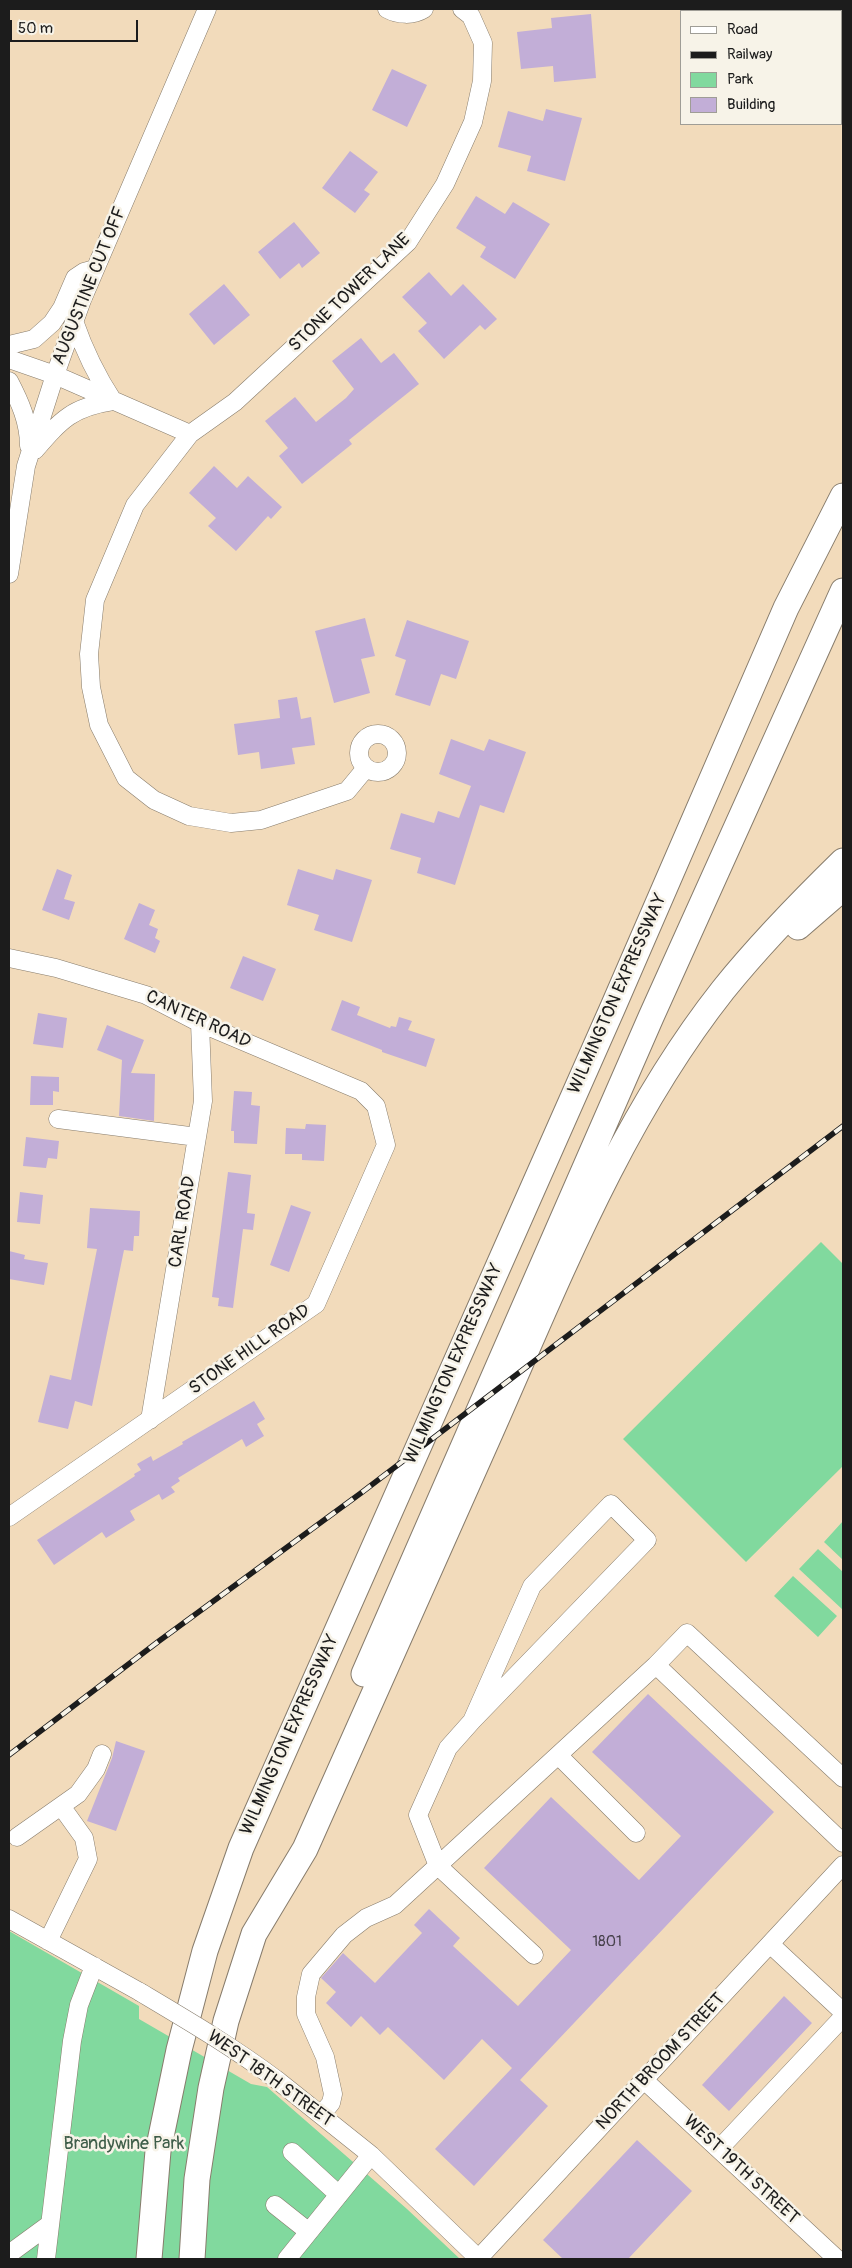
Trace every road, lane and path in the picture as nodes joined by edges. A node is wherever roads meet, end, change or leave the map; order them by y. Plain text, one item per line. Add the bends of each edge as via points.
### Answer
1 (207, 9) edge
2 (387, 9) edge
3 (424, 9) edge
4 (462, 9) edge
5 (95, 269) junction
6 (74, 321) junction
7 (9, 345) edge
8 (9, 359) edge
9 (55, 375) junction
10 (9, 381) edge
11 (113, 401) junction
12 (190, 434) junction
13 (29, 456) junction
14 (843, 496) edge
15 (9, 574) edge
16 (843, 591) edge
17 (366, 768) dead end
18 (843, 861) edge
19 (843, 888) edge
20 (9, 958) edge
21 (200, 1023) junction
22 (686, 1042) junction
23 (376, 1106) joint
24 (58, 1120) dead end
25 (197, 1137) junction
26 (150, 1420) junction
27 (9, 1517) edge
28 (656, 1665) junction
29 (472, 1721) junction
30 (102, 1754) dead end
31 (558, 1755) junction
32 (843, 1778) edge
33 (61, 1806) junction
34 (636, 1833) dead end
35 (17, 1837) dead end
36 (843, 1843) edge
37 (438, 1866) junction
38 (843, 1866) edge
39 (9, 1919) edge
40 (254, 1934) junction
41 (48, 1941) junction
42 (770, 1944) junction
43 (534, 1955) dead end
44 (94, 1966) junction
45 (843, 2012) edge
46 (843, 2017) edge
47 (644, 2080) junction
48 (321, 2116) junction
49 (719, 2149) junction
50 (292, 2152) dead end
51 (371, 2155) junction
52 (339, 2195) junction
53 (275, 2205) dead end
54 (50, 2224) junction
55 (309, 2232) junction
56 (843, 2251) edge
57 (9, 2254) edge
58 (43, 2257) edge
59 (149, 2259) edge
60 (192, 2259) edge
61 (288, 2259) edge
62 (479, 2259) edge
63 (836, 2259) edge

1 - 5 street, AUGUSTINE CUT OFF
2 - 3 street via 412,14
4 - 12 street, STONE TOWER LANE via 471,16 483,43 482,81 472,122 445,184 408,242 235,402
5 - 6 street, AUGUSTINE CUT OFF
5 - 7 street via 75,278 52,323 34,339
6 - 9 street, AUGUSTINE CUT OFF
6 - 11 street via 83,350
8 - 9 street
9 - 11 street
9 - 13 street, AUGUSTINE CUT OFF
10 - 13 street via 29,431
11 - 12 street
11 - 13 street via 90,404 65,417
12 - 17 street, STONE TOWER LANE via 135,505 95,600 89,654 91,687 99,725 126,778 154,800 189,816 231,823 261,820 347,791
13 - 15 street, AUGUSTINE CUT OFF
14 - 59 highway, WILMINGTON EXPRESSWAY via 786,608 237,1857 196,1982 174,2075 158,2151
16 - 40 highway via 651,1017 290,1841
18 - 22 highway via 758,950
19 - 22 highway via 802,923
20 - 21 street, CANTER ROAD via 56,968 146,995
21 - 23 street, CANTER ROAD via 361,1091
21 - 25 street, CARL ROAD via 203,1101
22 - 40 highway via 608,1174 550,1297 305,1850
23 - 26 street, STONE HILL ROAD via 386,1145 316,1304
24 - 25 street
25 - 26 street, CARL ROAD
26 - 27 street, STONE HILL ROAD
28 - 31 street
28 - 32 street via 687,1633
28 - 36 street
29 - 29 street via 532,1586 611,1504 647,1540
29 - 37 street via 448,1748 418,1815
30 - 33 street via 96,1769 78,1794
31 - 34 street
31 - 37 street
33 - 35 street
33 - 41 street via 84,1838 88,1859
37 - 43 street
37 - 48 street via 395,1906 366,1918 344,1935 311,1974 306,2014 325,2057 333,2094 331,2103
38 - 42 street, NORTH BROOM STREET
39 - 41 street, WEST 18TH STREET
40 - 60 highway via 226,2021 213,2080 197,2179
41 - 44 street, WEST 18TH STREET
42 - 45 street
42 - 47 street, NORTH BROOM STREET
44 - 48 street, WEST 18TH STREET, bridge via 244,2055
44 - 54 street via 79,2005 72,2041
46 - 49 street
47 - 49 street, WEST 19TH STREET
47 - 62 street, NORTH BROOM STREET
48 - 51 street, WEST 18TH STREET
49 - 63 street, WEST 19TH STREET
50 - 52 street
51 - 52 street
51 - 62 street, WEST 18TH STREET
52 - 55 street
53 - 55 street
54 - 57 street
54 - 58 street
55 - 61 street
56 - 63 street

